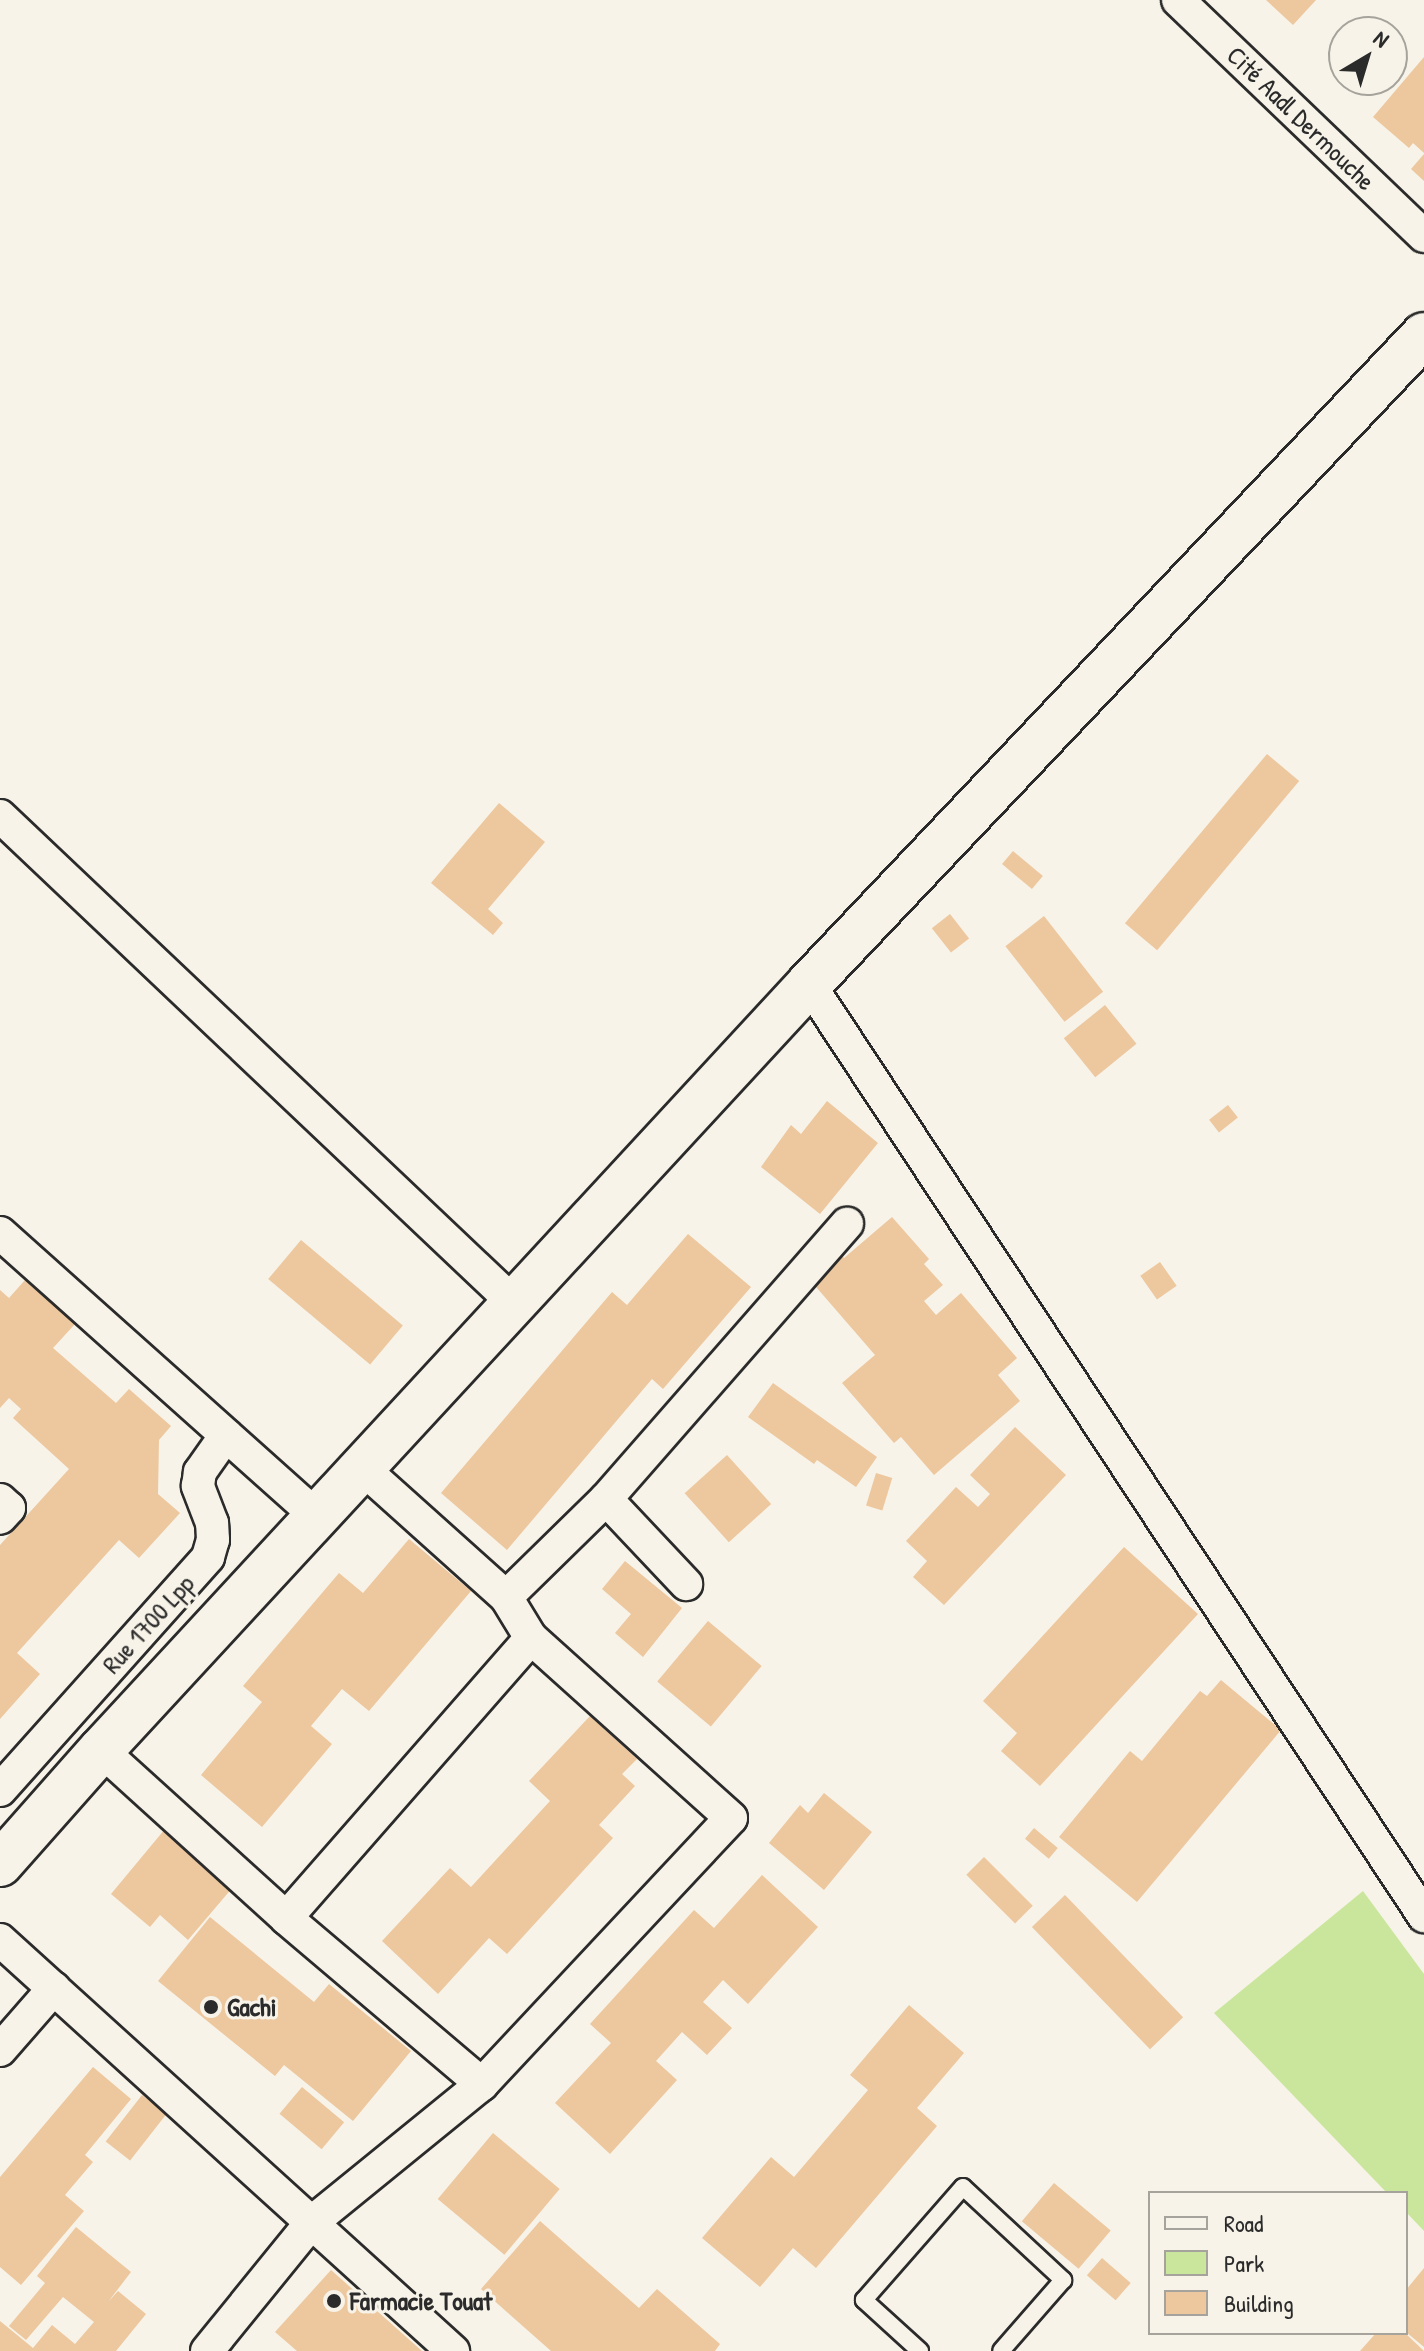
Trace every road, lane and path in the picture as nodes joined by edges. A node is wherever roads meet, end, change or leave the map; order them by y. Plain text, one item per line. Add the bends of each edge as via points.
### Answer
1 (1178, 0) edge
2 (1424, 236) edge
3 (1424, 335) edge
4 (0, 816) edge
5 (809, 984) junction
6 (847, 1224) dead end
7 (0, 1233) edge
8 (515, 1304) junction
9 (226, 1435) junction
10 (361, 1467) junction
11 (606, 1499) junction
12 (0, 1500) edge
13 (318, 1517) junction
14 (0, 1518) edge
15 (686, 1584) dead end
16 (506, 1597) junction
17 (531, 1638) junction
18 (101, 1750) junction
19 (0, 1790) edge
20 (0, 1864) edge
21 (1424, 1916) edge
22 (286, 1918) junction
23 (0, 1940) edge
24 (54, 1988) junction
25 (0, 2050) edge
26 (482, 2084) junction
27 (311, 2223) junction
28 (207, 2351) edge
29 (453, 2351) edge
30 (920, 2351) edge
31 (1001, 2351) edge

1 - 2 street, Cité Aadl Dermouche
3 - 5 main road
4 - 8 street
5 - 8 main road
5 - 21 street
6 - 11 street
7 - 9 street
8 - 10 main road
9 - 13 street
9 - 19 street, Rue 1700 Lpp via 200,1472 198,1486 212,1523 208,1557
10 - 13 main road
10 - 16 street
11 - 15 street
11 - 16 street
12 - 14 street via 9,1508
13 - 18 main road
16 - 17 street
17 - 22 street
17 - 26 street via 731,1818
18 - 20 main road
18 - 22 street
22 - 26 street
23 - 24 street
24 - 25 street
24 - 27 street
26 - 27 street
27 - 28 street
27 - 29 street
30 - 31 lane via 864,2300 963,2187 1063,2280

